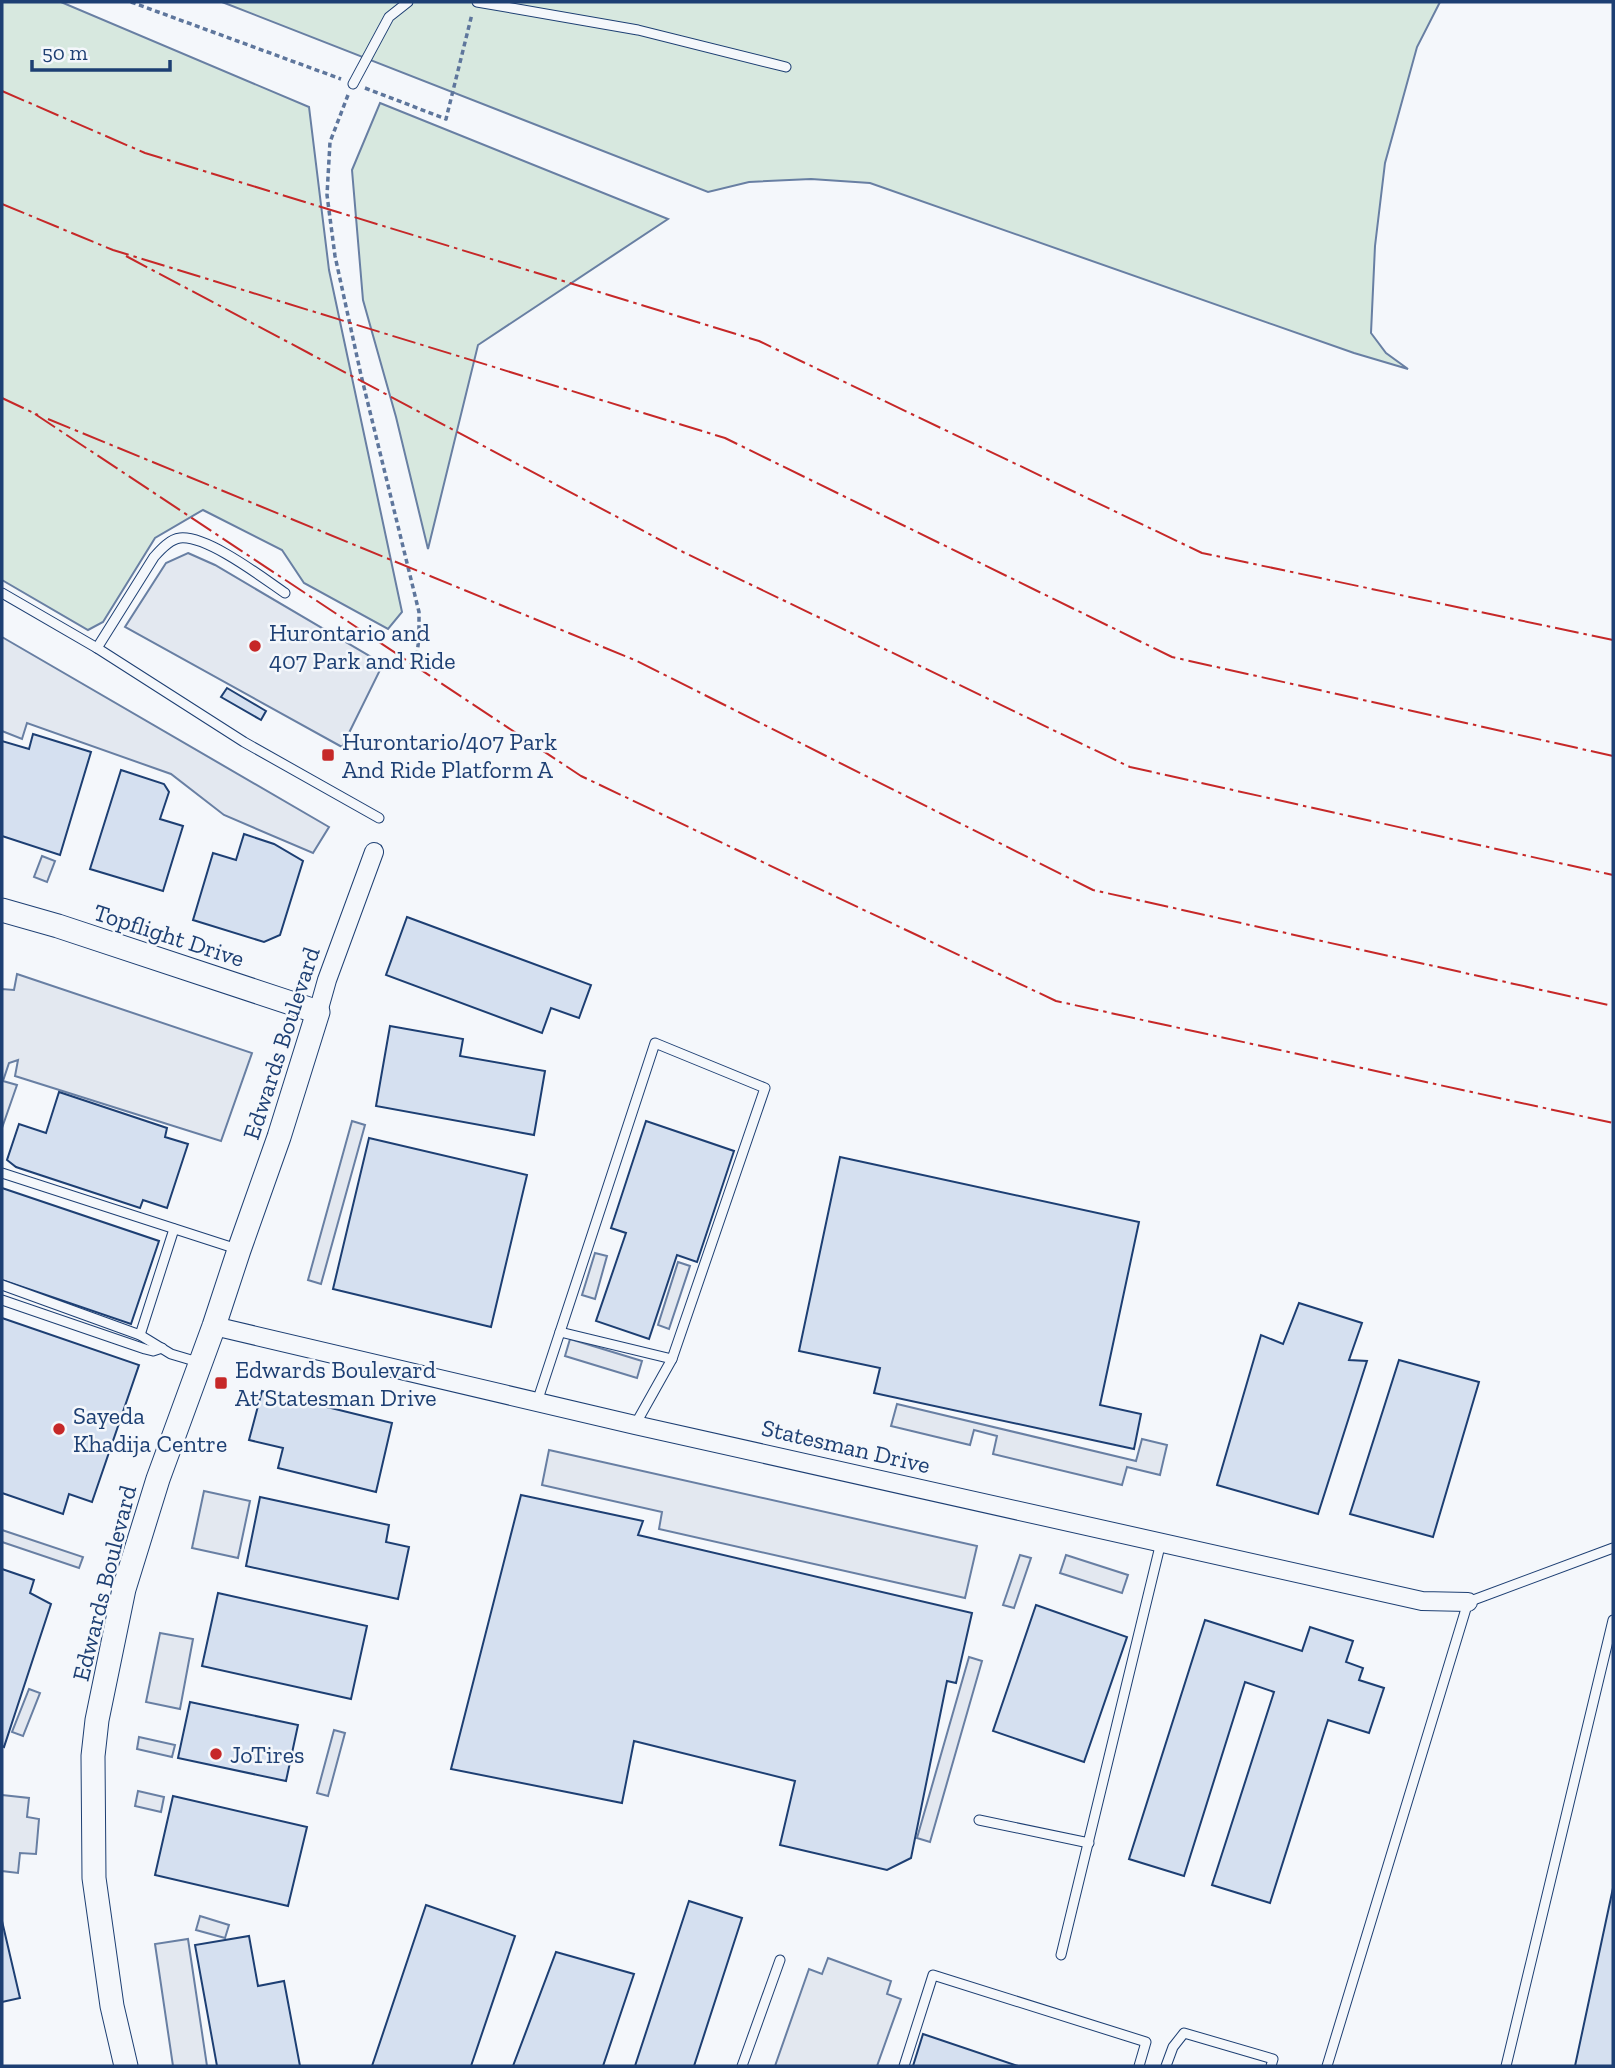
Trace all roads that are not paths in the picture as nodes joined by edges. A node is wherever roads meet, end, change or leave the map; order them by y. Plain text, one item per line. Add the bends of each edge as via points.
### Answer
1 (408, 2) edge
2 (476, 2) edge
3 (786, 67) dead end
4 (353, 84) road end
5 (2, 593) edge
6 (285, 593) dead end
7 (97, 648) junction
8 (379, 818) dead end
9 (374, 852) dead end
10 (2, 913) edge
11 (318, 1012) junction
12 (2, 1173) edge
13 (174, 1229) junction
14 (239, 1250) junction
15 (2, 1285) edge
16 (2, 1300) edge
17 (214, 1326) junction
18 (560, 1332) junction
19 (140, 1335) junction
20 (162, 1348) junction
21 (672, 1359) junction
22 (201, 1363) junction
23 (537, 1402) junction
24 (635, 1425) junction
25 (1161, 1542) junction
26 (1613, 1548) edge
27 (1468, 1602) junction
28 (1613, 1620) edge
29 (979, 1820) dead end
30 (1089, 1843) junction
31 (1061, 1955) dead end
32 (780, 1960) dead end
33 (126, 2066) edge
34 (742, 2066) edge
35 (904, 2066) edge
36 (1139, 2066) edge
37 (1166, 2066) edge
38 (1271, 2066) edge
39 (1327, 2066) edge
40 (1506, 2066) edge

1 - 4 lane via 389,16
2 - 3 lane via 638,30
5 - 7 lane
6 - 7 lane via 207,544 180,538 154,556
7 - 8 lane via 244,742
9 - 11 street, Edwards Boulevard
10 - 11 street, Topflight Drive via 58,926
11 - 14 street, Edwards Boulevard
12 - 13 lane
13 - 14 lane
13 - 19 lane
14 - 17 street, Edwards Boulevard
15 - 19 lane
16 - 20 lane via 145,1349
17 - 22 street, Edwards Boulevard
17 - 23 street, Statesman Drive
18 - 21 lane
18 - 21 lane via 655,1044 765,1088
18 - 23 lane
19 - 20 lane
20 - 22 lane
21 - 24 lane
22 - 33 street, Edwards Boulevard via 124,1589 93,1756 94,1878 112,2006
23 - 24 street, Statesman Drive
24 - 25 street, Statesman Drive
25 - 27 street, Statesman Drive via 1422,1601
25 - 30 lane
26 - 27 lane
27 - 39 lane
28 - 40 lane
29 - 30 lane
30 - 31 lane
32 - 34 lane
35 - 36 lane via 933,1975 1146,2042
37 - 38 lane via 1184,2033 1273,2059

